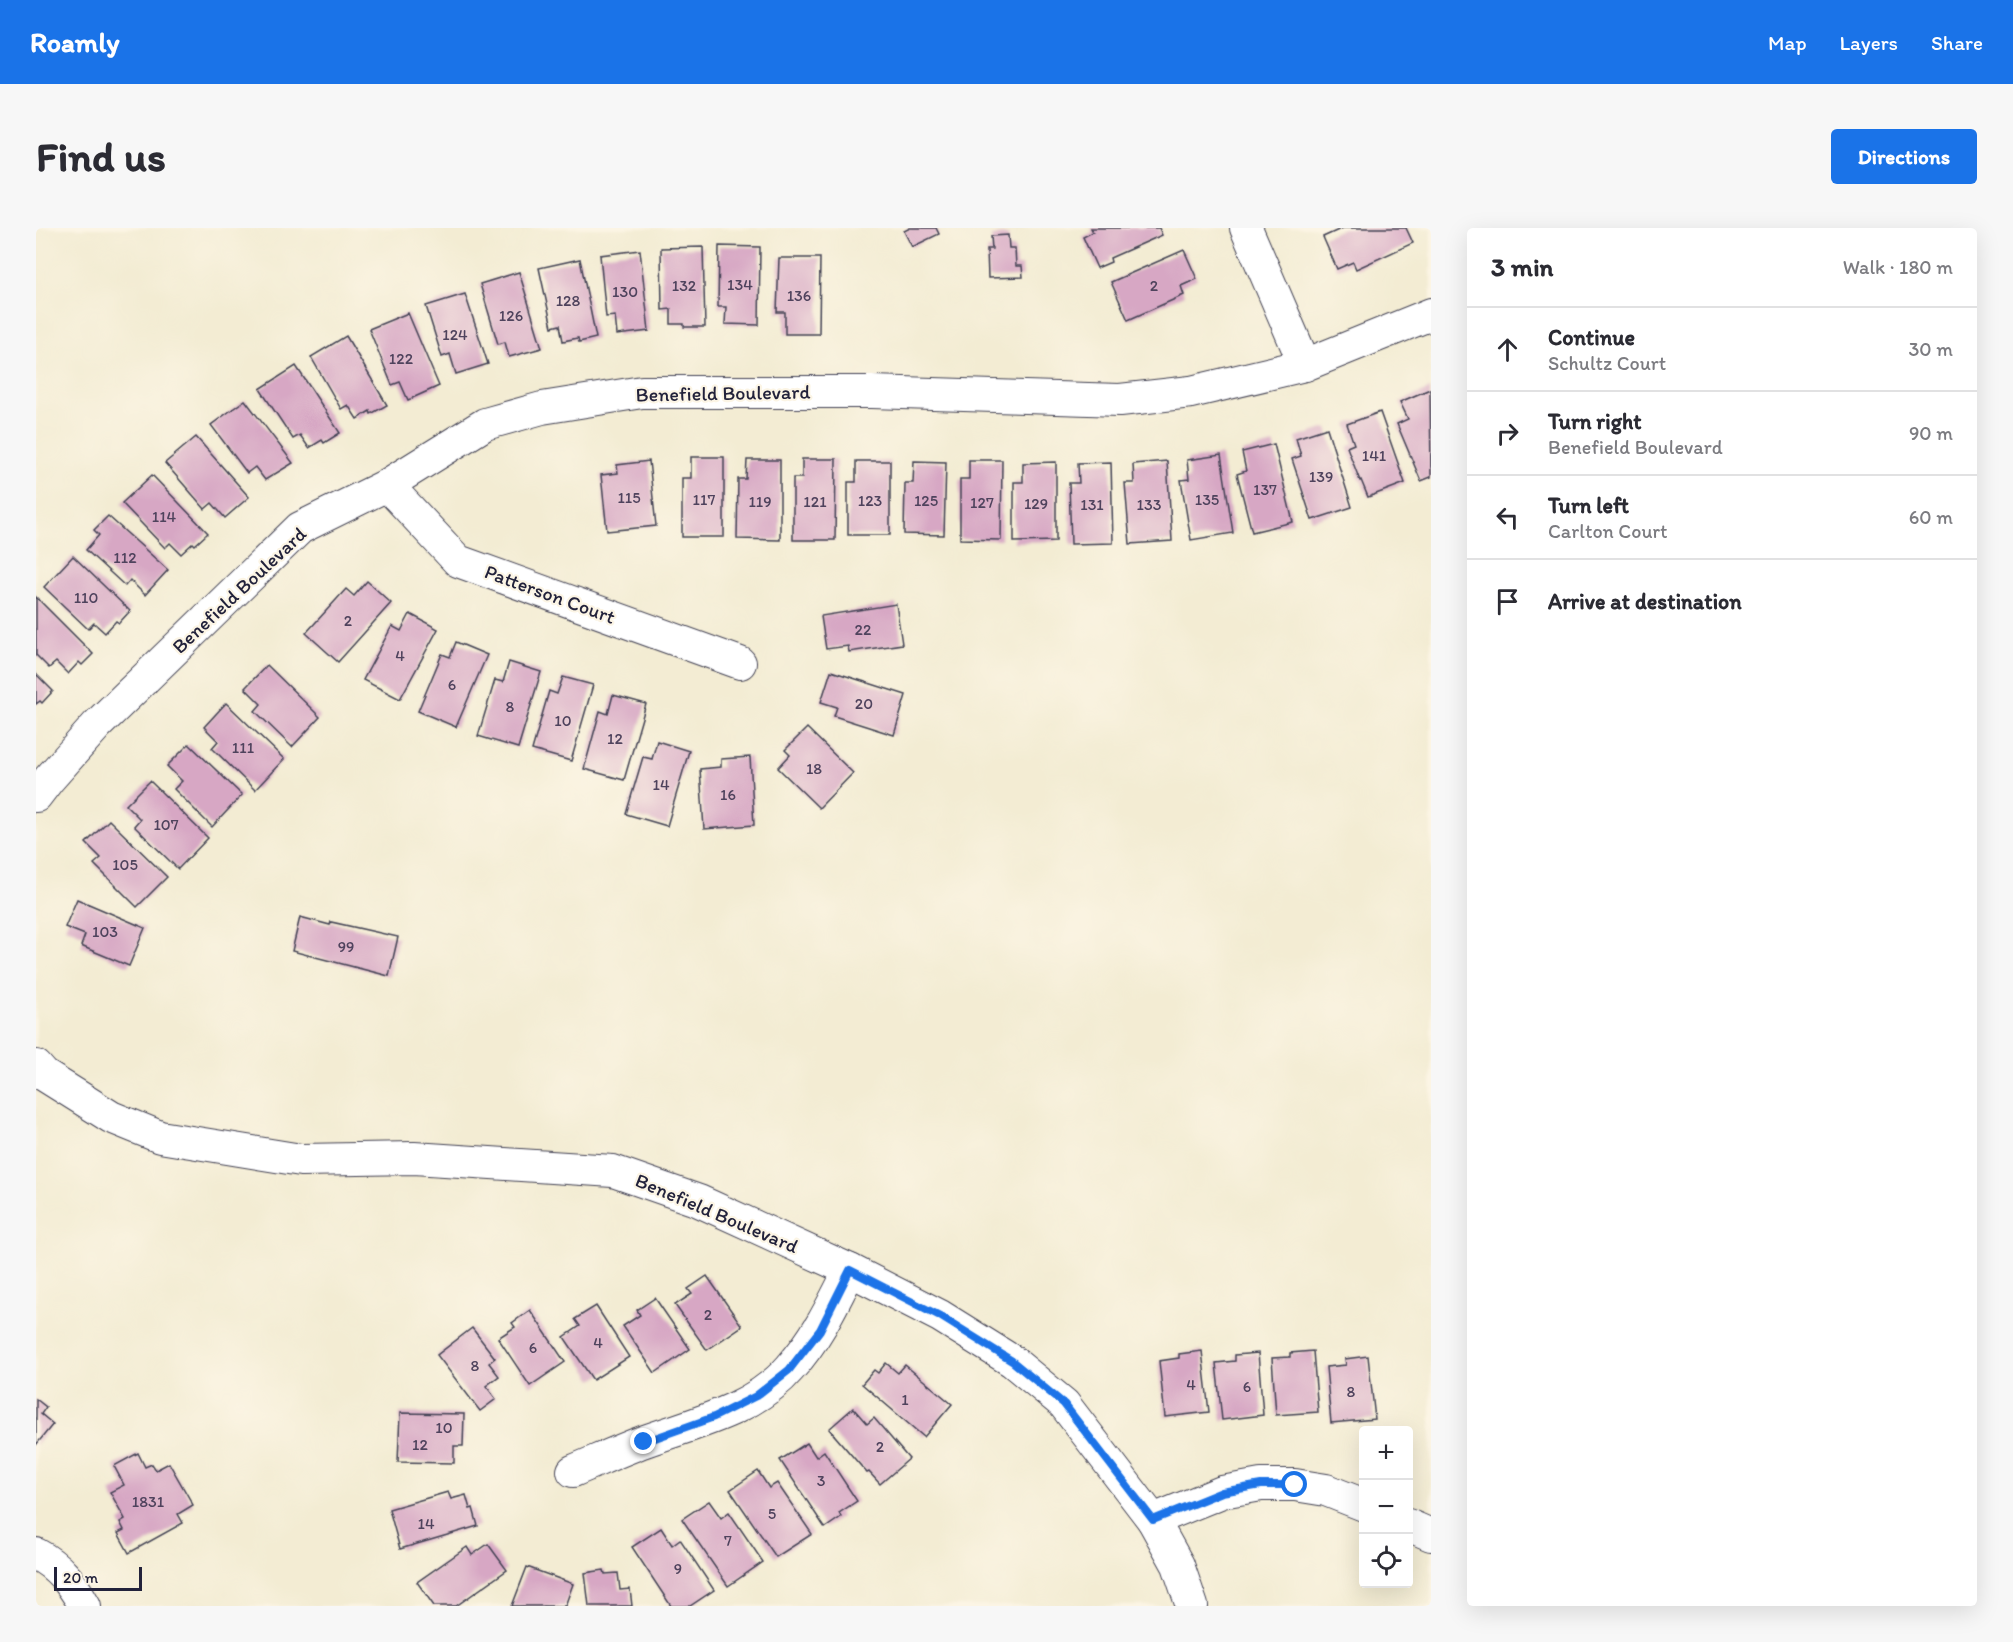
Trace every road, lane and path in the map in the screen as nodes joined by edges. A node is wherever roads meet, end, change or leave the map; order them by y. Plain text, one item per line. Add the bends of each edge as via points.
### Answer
1 (1246, 228) edge
2 (1431, 314) edge
3 (1305, 365) junction
4 (387, 485) junction
5 (740, 663) dead end
6 (36, 796) edge
7 (36, 1066) edge
8 (850, 1270) junction
9 (573, 1471) dead end
10 (1359, 1503) edge
11 (1153, 1520) junction
12 (1413, 1527) edge
13 (1431, 1535) edge
14 (36, 1554) edge
15 (85, 1606) edge
16 (1192, 1606) edge

1 - 3 street
2 - 3 street, Benefield Boulevard
3 - 4 street, Benefield Boulevard via 1191,392 1120,400 872,392 642,392 542,408 485,424
4 - 5 street, Patterson Court via 458,561
4 - 6 street, Benefield Boulevard via 300,528 97,725
7 - 8 street, Benefield Boulevard via 111,1117 160,1137 301,1160 414,1158 613,1171 699,1201
8 - 9 street via 820,1330 789,1370 756,1396 714,1417
8 - 11 street, Benefield Boulevard via 940,1316 1012,1361 1064,1404
10 - 11 street via 1326,1490 1261,1485 1222,1492
11 - 16 street, Benefield Boulevard via 1178,1565
12 - 13 street
14 - 15 street via 47,1559 72,1583

